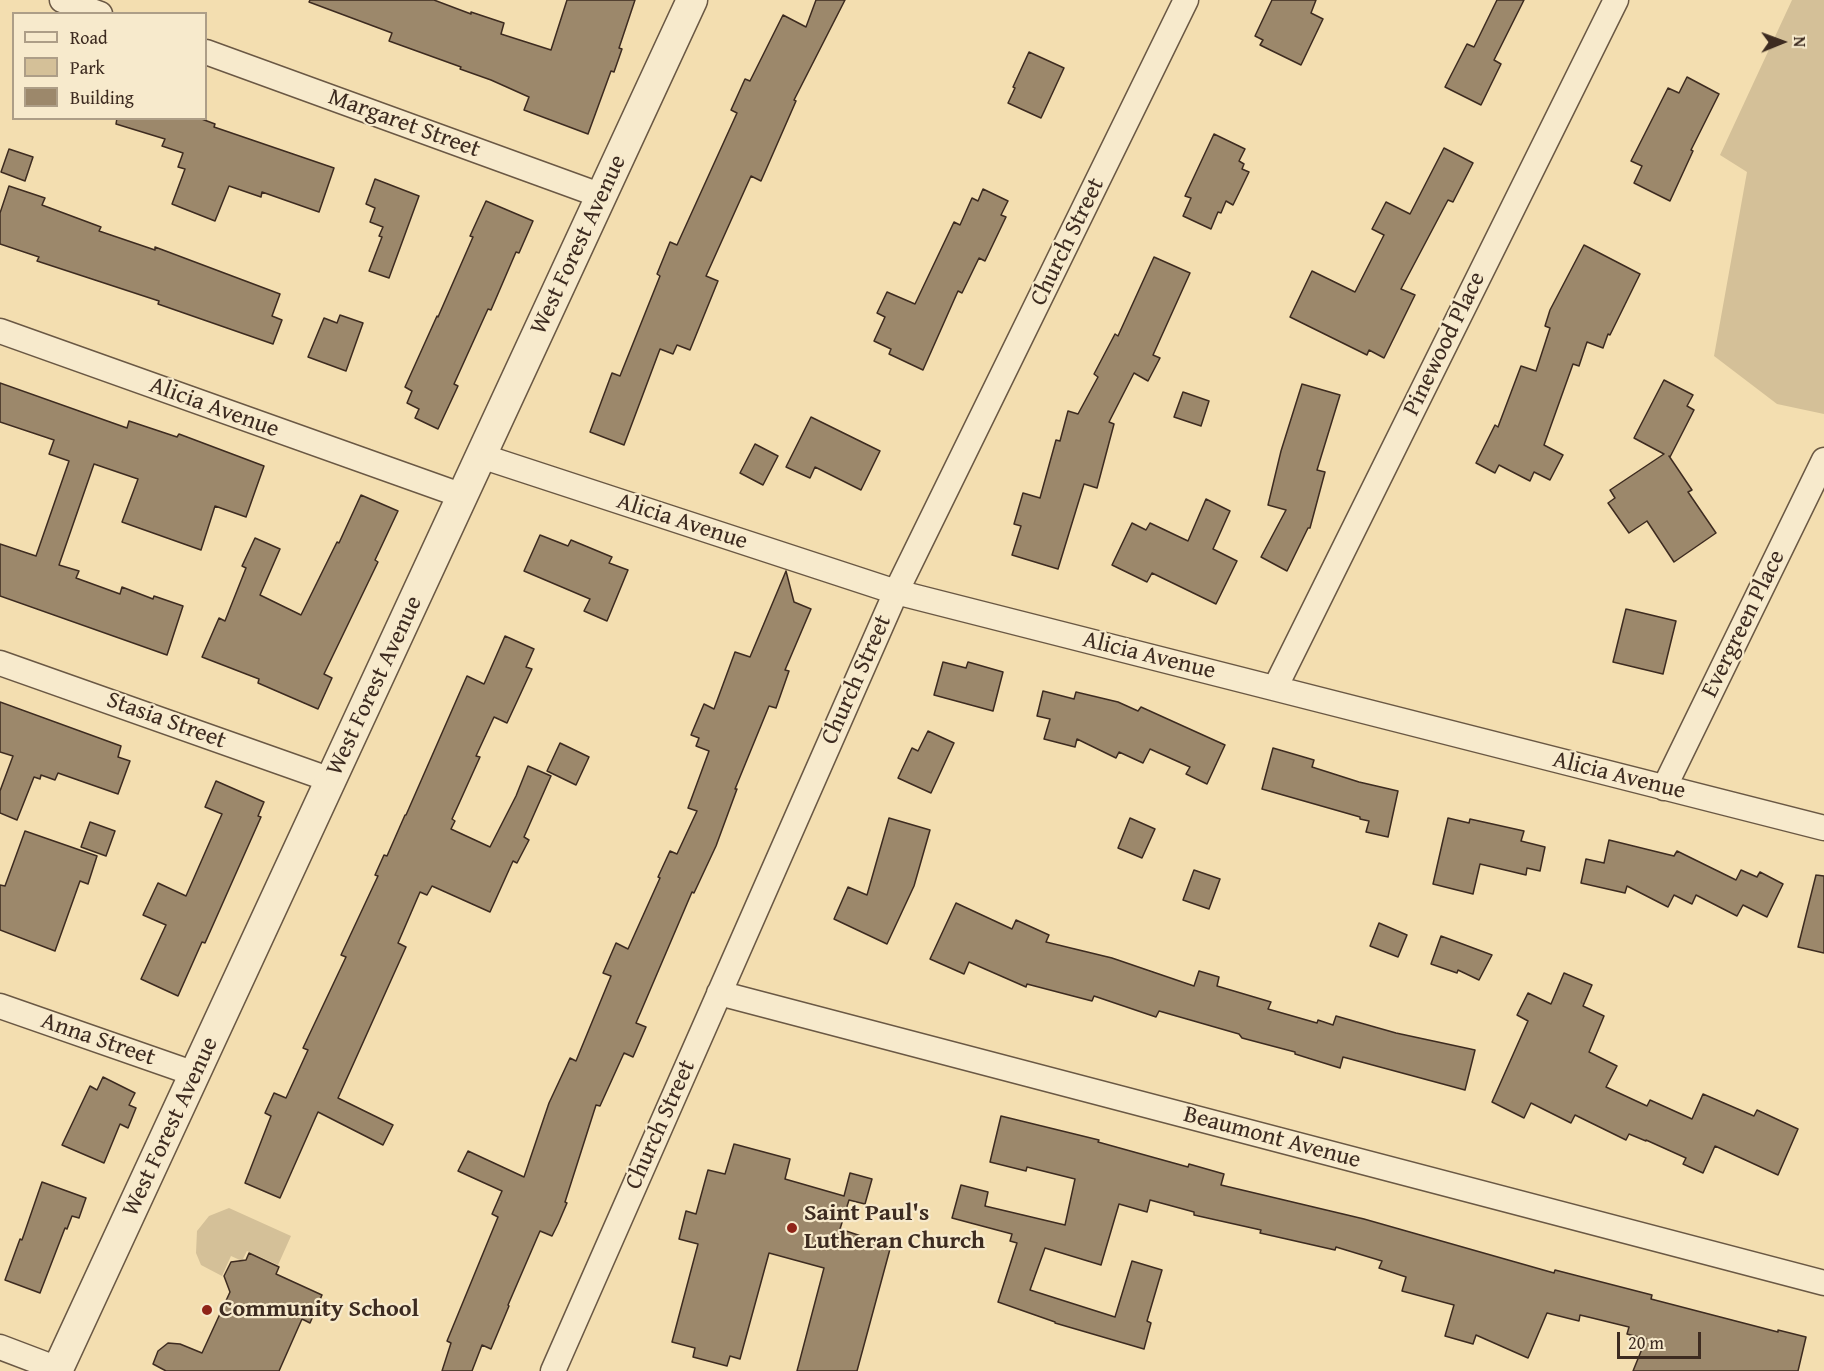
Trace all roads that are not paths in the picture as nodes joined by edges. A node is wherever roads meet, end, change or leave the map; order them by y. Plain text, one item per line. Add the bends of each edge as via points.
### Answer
1 (62, 0) edge
2 (692, 0) edge
3 (1186, 0) edge
4 (1616, 0) edge
5 (95, 12) edge
6 (207, 52) edge
7 (602, 196) junction
8 (0, 331) edge
9 (481, 456) junction
10 (1824, 460) edge
11 (463, 496) junction
12 (896, 592) junction
13 (0, 663) edge
14 (1275, 688) junction
15 (331, 780) junction
16 (1664, 788) junction
17 (1824, 828) edge
18 (719, 993) junction
19 (0, 1006) edge
20 (195, 1074) junction
21 (1824, 1283) edge
22 (0, 1347) edge
23 (58, 1370) edge
24 (553, 1371) edge

1 - 5 street
2 - 7 street, West Forest Avenue
3 - 12 street, Church Street
4 - 14 street, Pinewood Place
6 - 7 street, Margaret Street
7 - 9 street, West Forest Avenue
8 - 11 street, Alicia Avenue
9 - 11 street, West Forest Avenue
9 - 12 street, Alicia Avenue
10 - 16 street, Evergreen Place
11 - 15 street, West Forest Avenue
12 - 14 street, Alicia Avenue
12 - 18 street, Church Street
13 - 15 street, Stasia Street
14 - 16 street, Alicia Avenue
15 - 20 street, West Forest Avenue
16 - 17 street, Alicia Avenue
18 - 21 street, Beaumont Avenue
18 - 24 street, Church Street
19 - 20 street, Anna Street
20 - 23 street, West Forest Avenue
22 - 23 street

